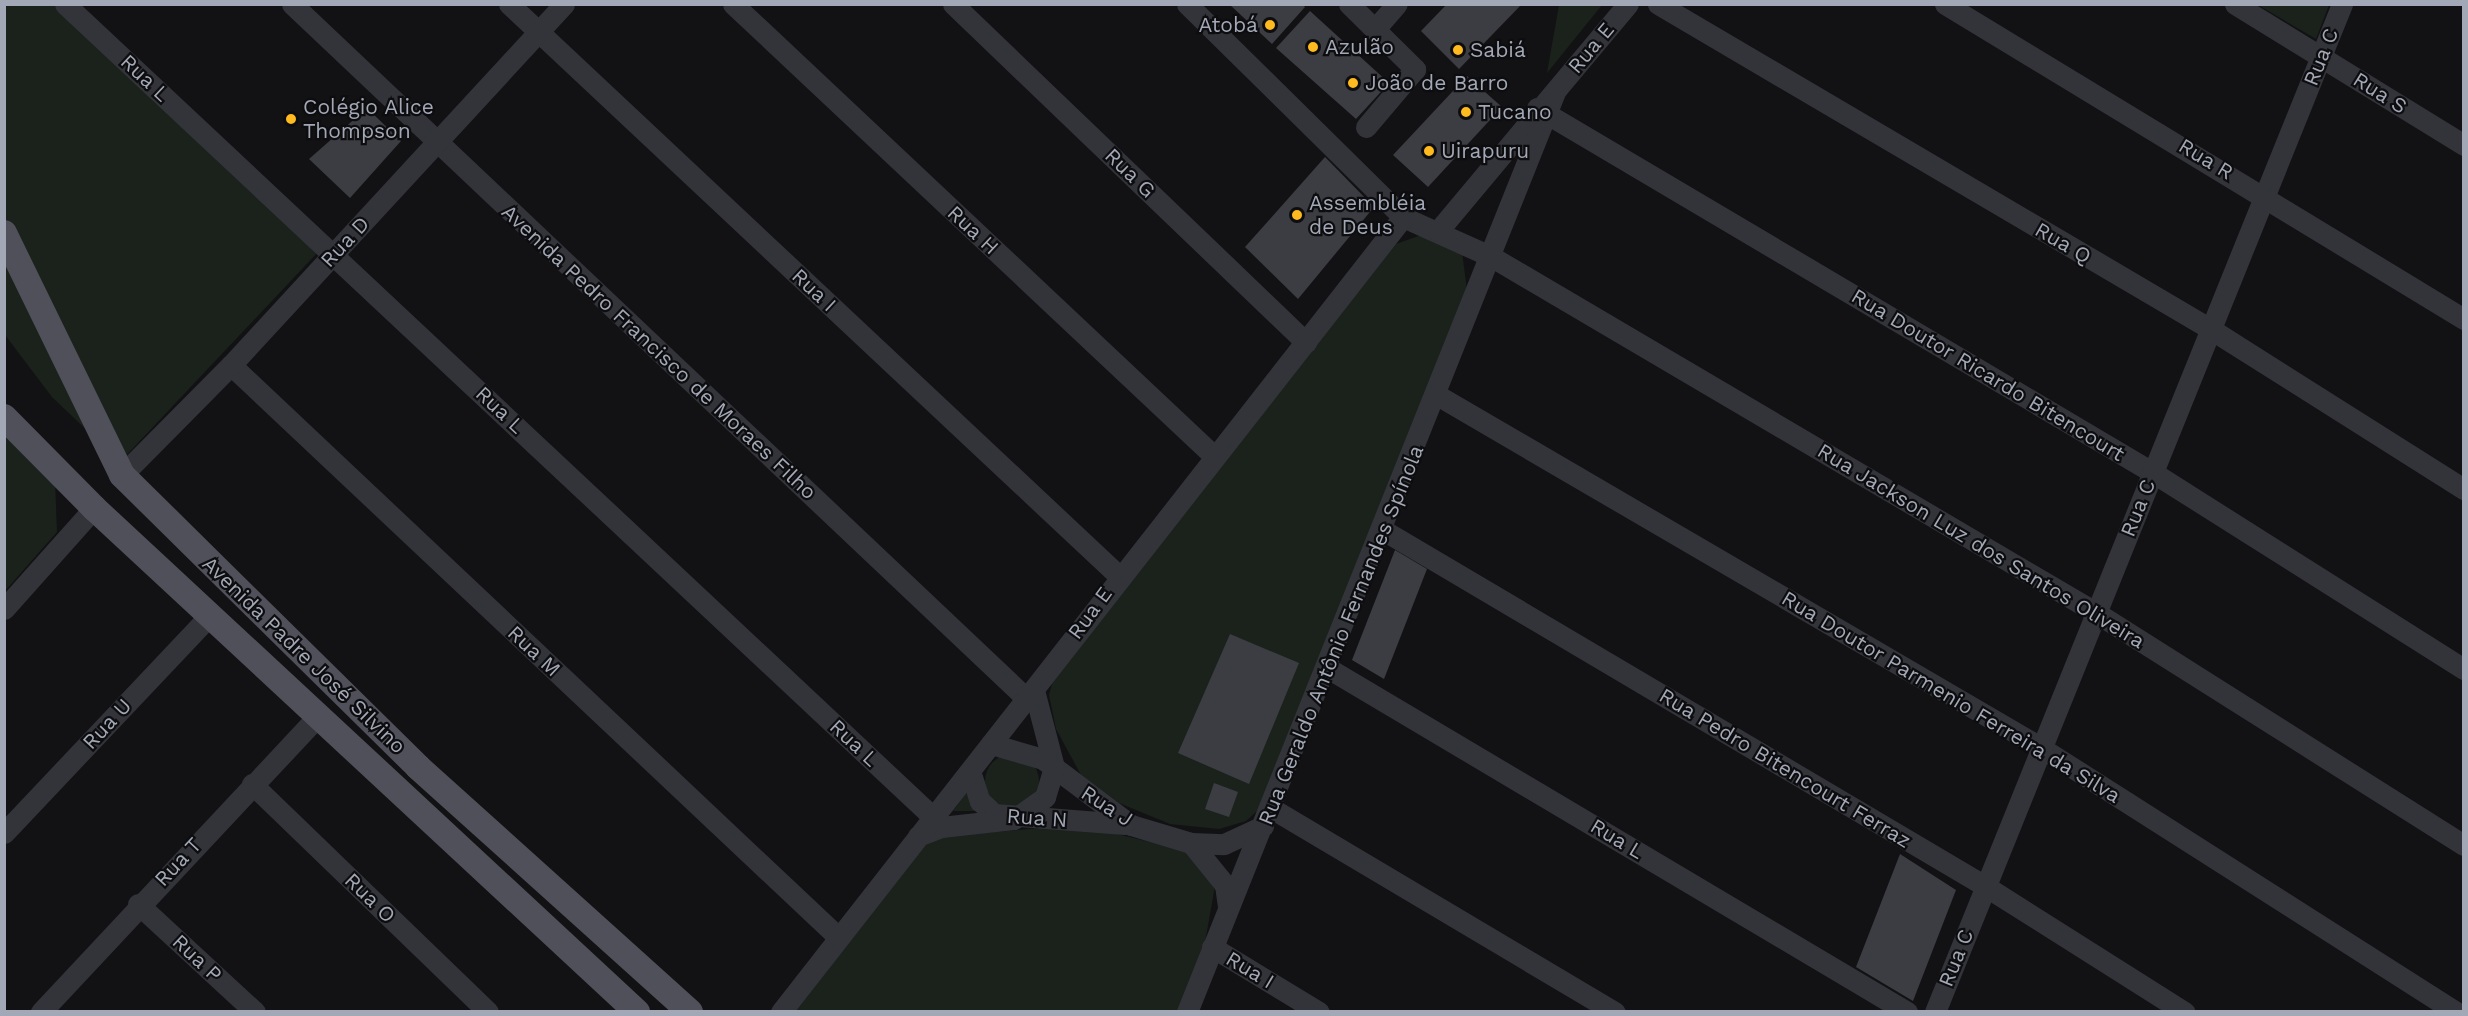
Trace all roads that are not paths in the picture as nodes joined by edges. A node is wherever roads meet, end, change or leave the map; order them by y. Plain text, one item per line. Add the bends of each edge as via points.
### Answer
1 (65, 4) edge
2 (292, 4) edge
3 (509, 4) edge
4 (564, 4) edge
5 (733, 4) edge
6 (953, 4) edge
7 (1187, 4) edge
8 (1349, 4) edge
9 (1396, 4) edge
10 (1628, 4) edge
11 (1658, 4) edge
12 (1945, 4) edge
13 (2235, 4) edge
14 (2342, 4) edge
15 (1375, 29) junction
16 (538, 32) junction
17 (2322, 56) junction
18 (1543, 111) junction
19 (1366, 127) dead end
20 (437, 143) junction
21 (2463, 145) edge
22 (2264, 194) junction
23 (1403, 217) junction
24 (1438, 231) junction
25 (4, 233) edge
26 (334, 253) junction
27 (1492, 257) junction
28 (12, 258) edge
29 (2463, 319) edge
30 (2209, 328) junction
31 (1306, 342) junction
32 (231, 365) junction
33 (1437, 395) junction
34 (4, 417) edge
35 (1213, 455) junction
36 (2152, 472) junction
37 (122, 475) junction
38 (2463, 489) edge
39 (94, 508) junction
40 (1383, 530) junction
41 (1118, 575) junction
42 (4, 609) edge
43 (2095, 612) junction
44 (210, 615) junction
45 (1326, 667) junction
46 (2463, 669) edge
47 (1031, 694) junction
48 (318, 716) junction
49 (991, 744) junction
50 (2040, 747) junction
51 (1054, 767) junction
52 (970, 771) junction
53 (252, 784) junction
54 (933, 817) junction
55 (1267, 817) junction
56 (1014, 819) junction
57 (1131, 825) junction
58 (4, 833) edge
59 (918, 836) junction
60 (1191, 843) junction
61 (2463, 845) edge
62 (1985, 886) junction
63 (138, 904) junction
64 (1228, 906) junction
65 (838, 937) junction
66 (1212, 947) junction
67 (41, 1011) edge
68 (255, 1011) edge
69 (488, 1011) edge
70 (637, 1011) edge
71 (690, 1011) edge
72 (781, 1011) edge
73 (1187, 1011) edge
74 (1319, 1011) edge
75 (1615, 1011) edge
76 (1907, 1011) edge
77 (1935, 1011) edge
78 (2184, 1011) edge
79 (2456, 1011) edge

1 - 26 street, Rua L
2 - 20 street, Avenida Pedro Francisco de Moraes Filho
3 - 16 street, Rua I
4 - 16 street, Rua D
5 - 35 street, Rua H
6 - 31 street, Rua G
7 - 23 street
8 - 15 street
9 - 15 street
10 - 18 street, Rua E via 1554,92
11 - 30 street, Rua Q
12 - 22 street, Rua R
13 - 17 street, Rua S
14 - 17 street, Rua C
15 - 19 street via 1415,69
16 - 20 street, Rua D
16 - 41 street, Rua I
17 - 21 street, Rua S
17 - 22 street, Rua C
18 - 24 street, Rua E
18 - 27 street
18 - 36 street, Rua Doutor Ricardo Bitencourt
20 - 26 street, Rua D
20 - 47 street, Avenida Pedro Francisco de Moraes Filho
22 - 29 street, Rua R
22 - 30 street, Rua C
23 - 24 street, Rua Jackson Luz dos Santos Oliveira
23 - 31 street, Rua E
24 - 27 street, Rua Jackson Luz dos Santos Oliveira
25 - 28 main road, Avenida Padre José Silvino
26 - 32 street, Rua D
26 - 54 street, Rua L
27 - 33 street, Rua Geraldo Antônio Fernandes Spínola
27 - 43 street, Rua Jackson Luz dos Santos Oliveira
28 - 37 main road, Avenida Padre José Silvino
30 - 36 street, Rua C
30 - 38 street, Rua Q
31 - 35 street, Rua E
32 - 37 street, Rua D
32 - 65 street, Rua M
33 - 40 street, Rua Geraldo Antônio Fernandes Spínola
33 - 50 street, Rua Doutor Parmenio Ferreira da Silva
34 - 39 main road, Avenida Padre José Silvino
35 - 41 street, Rua E
36 - 43 street, Rua C
36 - 46 street, Rua Doutor Ricardo Bitencourt
37 - 71 main road, Avenida Padre José Silvino via 418,766
39 - 42 street
39 - 44 main road, Avenida Padre José Silvino
40 - 45 street, Rua Geraldo Antônio Fernandes Spínola
40 - 62 street, Rua Pedro Bitencourt Ferraz
41 - 47 street, Rua E
43 - 50 street, Rua C
43 - 61 street, Rua Jackson Luz dos Santos Oliveira
44 - 48 main road, Avenida Padre José Silvino
44 - 58 street, Rua U
45 - 55 street, Rua Geraldo Antônio Fernandes Spínola
45 - 76 street, Rua L
47 - 49 street, Rua E
47 - 51 street
48 - 53 street, Rua T
48 - 70 main road, Avenida Padre José Silvino
49 - 51 street, Rua J via 1030,753
49 - 52 street, Rua E
50 - 62 street, Rua C
50 - 79 street, Rua Doutor Parmenio Ferreira da Silva
51 - 56 street via 1045,797
51 - 57 street, Rua J
52 - 54 street, Rua E
52 - 56 street, Rua N via 986,809
53 - 63 street, Rua T
53 - 69 street, Rua O
54 - 59 street, Rua E
55 - 60 street, Rua J via 1224,844
55 - 64 street, Rua Geraldo Antônio Fernandes Spínola
55 - 75 street
56 - 57 street, Rua N
56 - 59 street via 941,827
57 - 60 street, Rua J
59 - 65 street, Rua E
60 - 64 street via 1225,885
62 - 77 street, Rua C
62 - 78 street, Rua Pedro Bitencourt Ferraz
63 - 67 street, Rua T
63 - 68 street, Rua P
64 - 66 street, Rua Geraldo Antônio Fernandes Spínola
65 - 72 street, Rua E
66 - 73 street, Rua Geraldo Antônio Fernandes Spínola
66 - 74 street, Rua I

